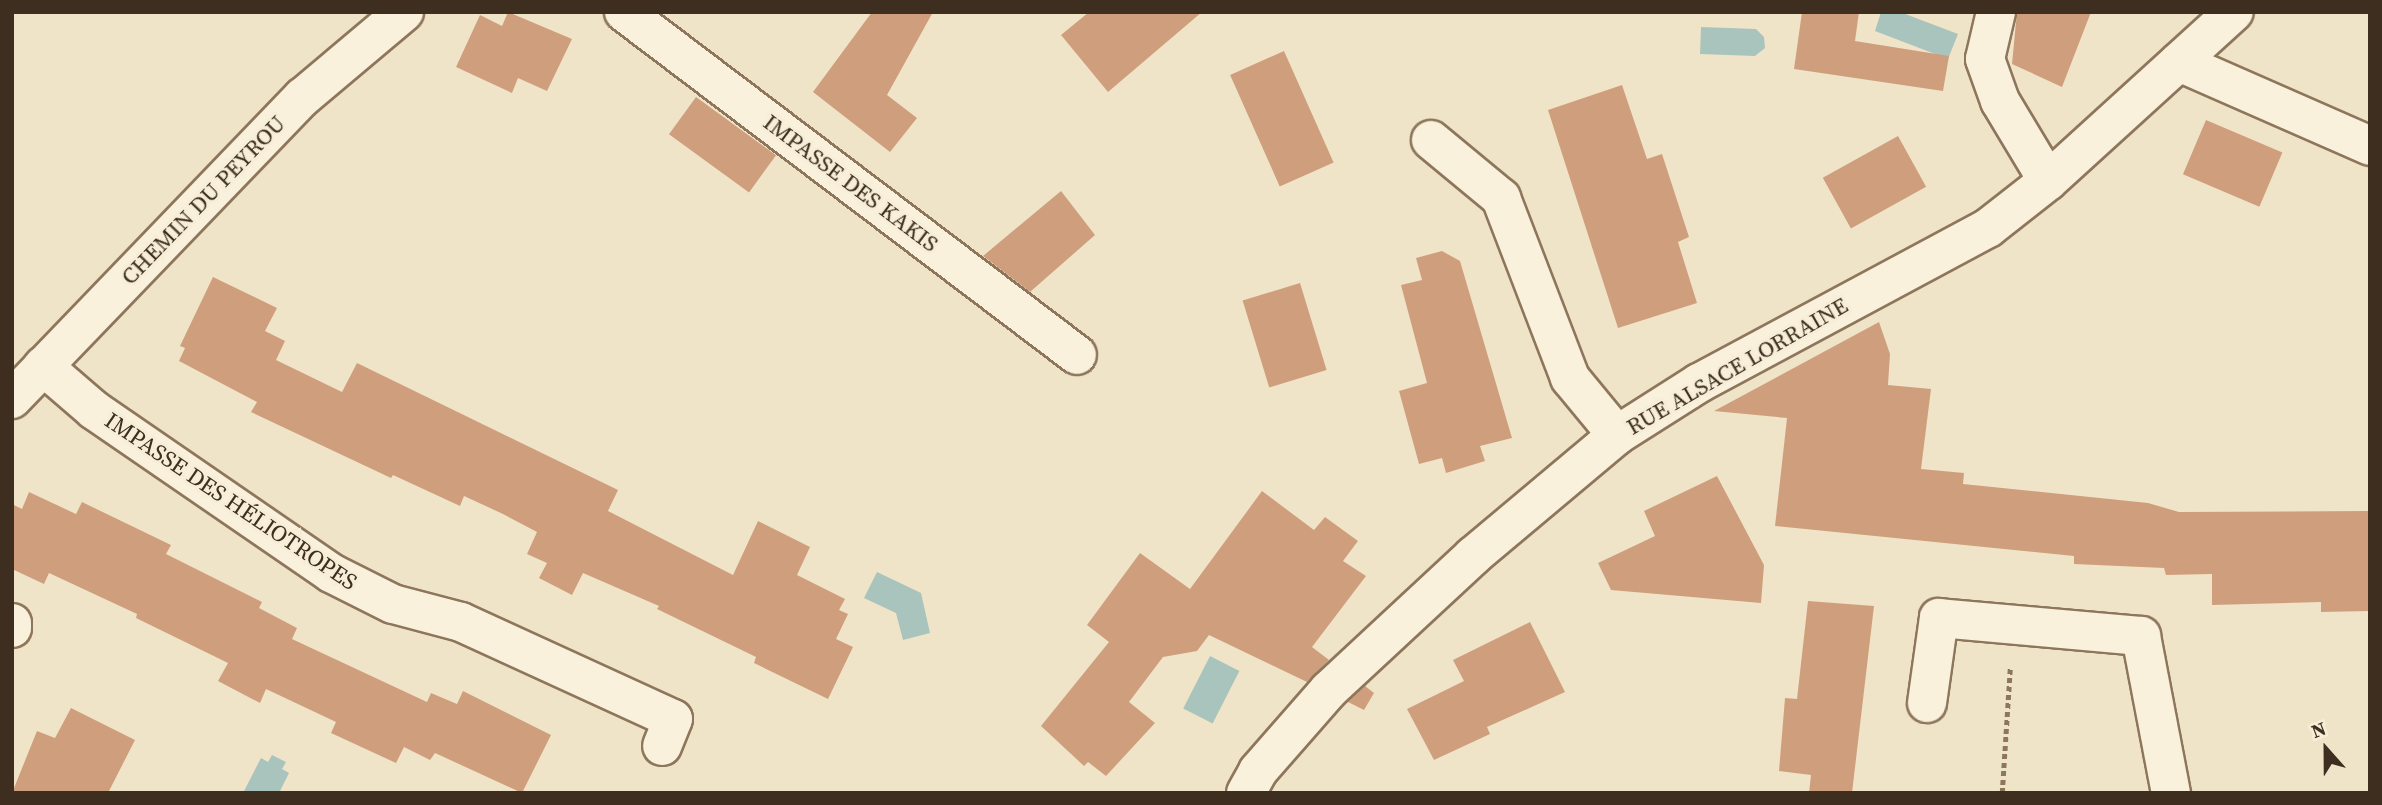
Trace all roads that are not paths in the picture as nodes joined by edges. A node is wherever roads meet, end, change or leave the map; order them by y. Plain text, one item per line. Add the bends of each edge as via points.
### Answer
1 (404, 12) edge
2 (624, 12) edge
3 (2234, 12) edge
4 (1988, 16) edge
5 (2179, 62) junction
6 (1431, 140) dead end
7 (2370, 146) edge
8 (2048, 181) junction
9 (1077, 355) dead end
10 (43, 366) junction
11 (12, 399) edge
12 (1616, 435) junction
13 (1927, 703) dead end
14 (662, 746) dead end
15 (1246, 793) edge
16 (2171, 793) edge

1 - 10 street, CHEMIN DU PEYROU via 303,97
2 - 9 street, IMPASSE DES KAKIS
3 - 5 street, RUE ALSACE LORRAINE
4 - 8 street via 1985,59 2000,101
5 - 7 street
5 - 8 street, RUE ALSACE LORRAINE
6 - 12 street via 1501,198 1570,378
8 - 12 street, RUE ALSACE LORRAINE via 1988,228 1699,383
10 - 11 street, CHEMIN DU PEYROU
10 - 14 street, IMPASSE DES HÉLIOTROPES via 94,410 331,573 393,604 461,622 673,719
12 - 15 street, RUE ALSACE LORRAINE via 1473,556 1329,690 1258,771
13 - 16 street via 1939,618 2141,636

